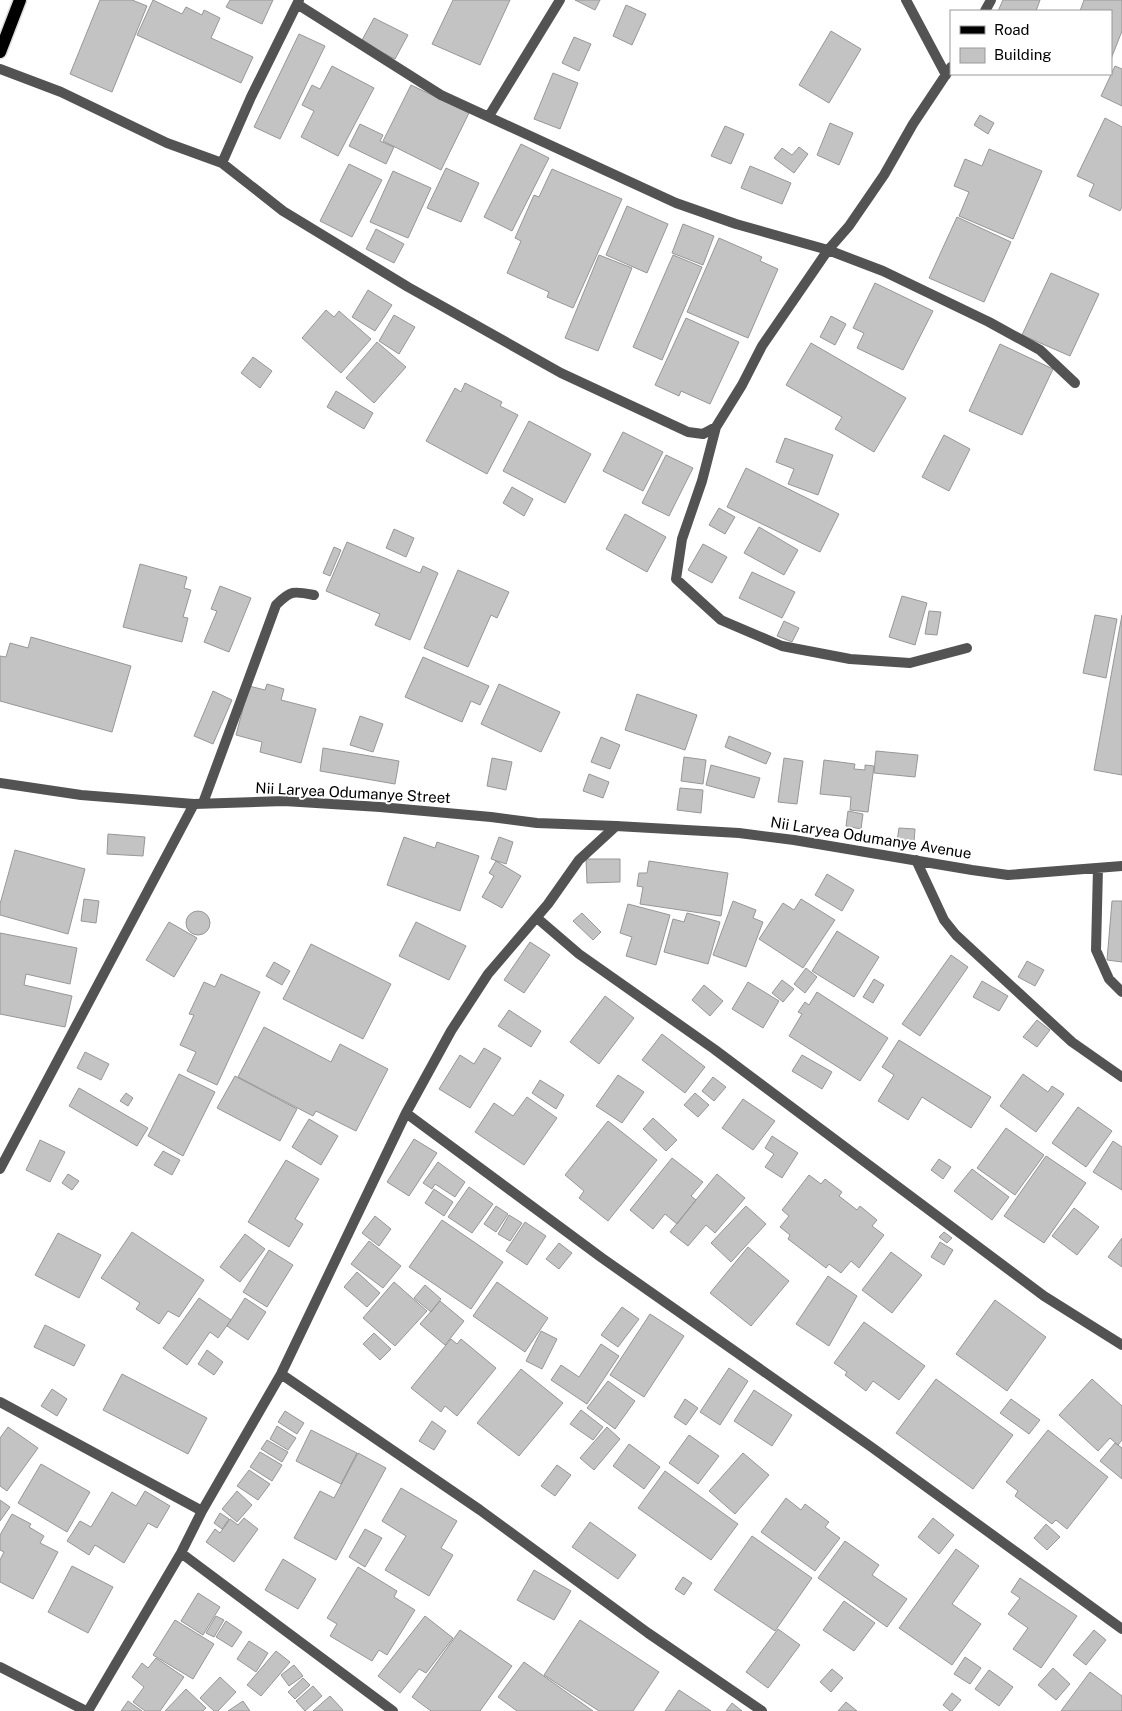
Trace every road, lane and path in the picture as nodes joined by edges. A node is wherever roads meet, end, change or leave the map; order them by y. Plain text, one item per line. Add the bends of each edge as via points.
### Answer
1 (20, 0) edge
2 (560, 0) edge
3 (906, 0) edge
4 (298, 2) edge
5 (3, 36) edge
6 (0, 52) edge
7 (0, 69) edge
8 (948, 71) edge
9 (489, 116) junction
10 (222, 163) junction
11 (828, 250) junction
12 (1075, 383) dead end
13 (716, 427) junction
14 (314, 595) dead end
15 (967, 648) dead end
16 (0, 783) edge
17 (199, 803) junction
18 (616, 826) junction
19 (916, 860) junction
20 (1121, 863) edge
21 (1098, 868) junction
22 (536, 918) junction
23 (1122, 992) edge
24 (1122, 1077) edge
25 (406, 1113) junction
26 (0, 1169) edge
27 (1122, 1345) edge
28 (281, 1374) junction
29 (0, 1402) edge
30 (202, 1511) junction
31 (181, 1553) junction
32 (1122, 1629) edge
33 (0, 1667) edge
34 (87, 1711) edge
35 (393, 1711) edge
36 (762, 1711) edge

1 - 5 main road
2 - 9 street
3 - 8 street
4 - 9 street via 441,95
4 - 10 street
5 - 6 main road
7 - 10 street via 61,92 167,143
8 - 11 street via 884,175
9 - 11 street via 676,202 736,224
10 - 13 street via 283,211 408,287 561,373 688,432 703,434
11 - 12 street via 989,322 1040,350
11 - 13 street via 762,346
13 - 15 street via 702,482 682,539 676,579 721,620 782,646 850,659 910,663
14 - 17 street via 287,594 276,605
16 - 17 street, Nii Laryea Odumanye Street via 81,795
17 - 18 street, Nii Laryea Odumanye Street via 293,802 537,823
17 - 26 street
18 - 19 street, Nii Laryea Odumanye Avenue via 739,832
18 - 22 street via 580,860
19 - 21 street, Nii Laryea Odumanye Avenue via 1008,875
19 - 24 street via 944,920 956,935 1072,1042
20 - 21 street, Nii Laryea Odumanye Avenue
21 - 23 street via 1096,950 1109,979
22 - 25 street via 488,974 451,1031
22 - 27 street via 579,954 714,1049 1044,1296
25 - 28 street
25 - 32 street via 602,1258 870,1446
28 - 30 street
28 - 36 street via 480,1510 648,1633
29 - 30 street
30 - 31 street
31 - 34 street
31 - 35 street
33 - 34 street

